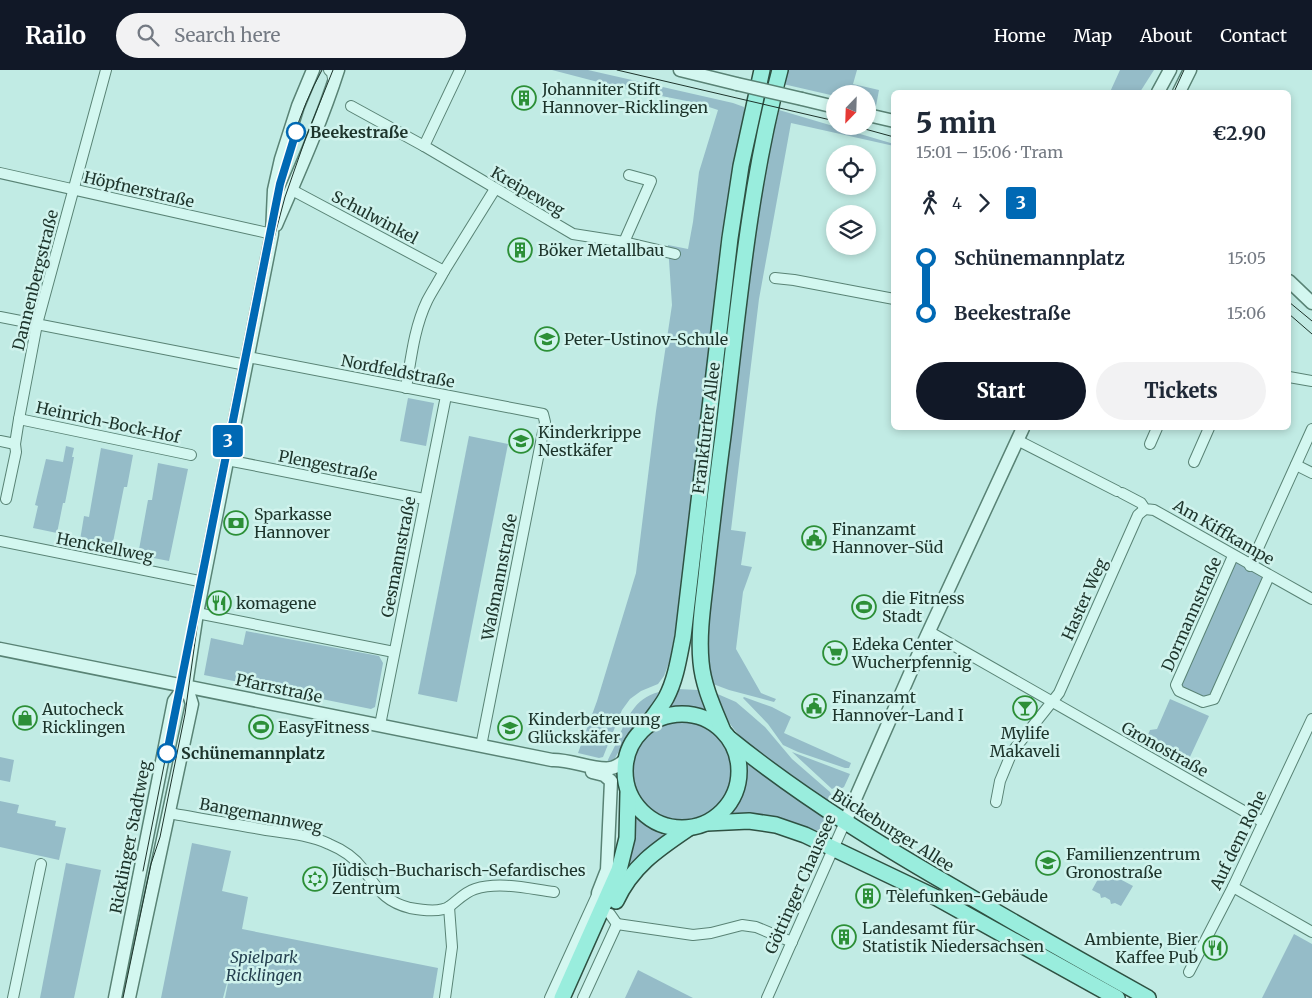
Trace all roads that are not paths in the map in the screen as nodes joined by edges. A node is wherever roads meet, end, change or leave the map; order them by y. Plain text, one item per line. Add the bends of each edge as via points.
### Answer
1 (106, 70) edge
2 (329, 70) edge
3 (338, 70) edge
4 (460, 70) edge
5 (680, 70) edge
6 (762, 70) edge
7 (780, 70) edge
8 (1170, 70) edge
9 (1190, 70) edge
10 (312, 72) edge
11 (334, 84) junction
12 (1159, 90) edge
13 (1181, 90) edge
14 (826, 105) edge
15 (352, 106) dead end
16 (876, 117) edge
17 (891, 120) edge
18 (424, 146) junction
19 (0, 173) edge
20 (629, 175) dead end
21 (73, 189) junction
22 (495, 189) junction
23 (292, 190) junction
24 (272, 234) junction
25 (624, 242) junction
26 (675, 254) dead end
27 (444, 271) junction
28 (775, 278) dead end
29 (1291, 283) edge
30 (891, 298) edge
31 (1312, 303) edge
32 (0, 316) edge
33 (37, 324) junction
34 (247, 361) junction
35 (1291, 377) edge
36 (1312, 381) edge
37 (406, 388) junction
38 (446, 396) junction
39 (543, 414) joint
40 (19, 419) junction
41 (1312, 429) edge
42 (1022, 430) edge
43 (1156, 430) edge
44 (1208, 430) edge
45 (1017, 440) junction
46 (0, 441) edge
47 (15, 444) junction
48 (1150, 444) dead end
49 (191, 455) dead end
50 (227, 460) junction
51 (1194, 462) dead end
52 (1296, 465) junction
53 (1312, 473) edge
54 (424, 499) junction
55 (6, 500) dead end
56 (1145, 509) junction
57 (0, 541) edge
58 (1233, 556) junction
59 (1250, 566) junction
60 (1269, 576) junction
61 (204, 582) junction
62 (1312, 599) edge
63 (197, 613) junction
64 (930, 632) junction
65 (0, 649) edge
66 (394, 652) junction
67 (186, 685) junction
68 (1052, 702) junction
69 (1312, 719) edge
70 (648, 724) junction
71 (380, 725) junction
72 (727, 735) junction
73 (481, 746) junction
74 (552, 760) junction
75 (626, 760) junction
76 (628, 791) junction
77 (996, 802) dead end
78 (169, 813) junction
79 (707, 822) junction
80 (845, 822) junction
81 (1263, 822) junction
82 (689, 828) junction
83 (833, 848) junction
84 (41, 864) dead end
85 (1233, 887) junction
86 (554, 892) dead end
87 (449, 907) junction
88 (608, 908) junction
89 (1312, 932) edge
90 (792, 942) junction
91 (1189, 972) dead end
92 (13, 998) edge
93 (115, 998) edge
94 (129, 998) edge
95 (445, 998) edge
96 (550, 998) edge
97 (562, 998) edge
98 (571, 998) edge
99 (583, 998) edge
100 (767, 998) edge
101 (1117, 998) edge
102 (1148, 998) edge

1 - 21 street, Dannenbergstraße
2 - 11 street
3 - 11 street, Ricklinger Stadtweg
4 - 18 street
5 - 14 street, bridge
6 - 70 main road, Frankfurter Allee via 730,238 683,637 666,698
7 - 72 main road, Frankfurter Allee via 752,211 700,635 701,665 707,691
8 - 12 street
9 - 13 street
10 - 24 street, Ricklinger Stadtweg via 281,159 274,190
11 - 23 street, Ricklinger Stadtweg
15 - 18 street, Kreipeweg
16 - 17 street
18 - 22 street, Kreipeweg
19 - 21 street, Höpfnerstraße
20 - 25 street via 651,181
21 - 24 street, Höpfnerstraße
21 - 33 street, Dannenbergstraße
22 - 25 street, Kreipeweg via 572,234
22 - 27 street
23 - 24 street, Ricklinger Stadtweg
23 - 27 street, Schulwinkel
24 - 34 street, Ricklinger Stadtweg
25 - 26 street, Kreipeweg
27 - 37 street via 420,322
28 - 30 street
29 - 31 street
32 - 33 street, Nordfeldstraße
33 - 34 street, Nordfeldstraße
33 - 40 street, Dannenbergstraße
34 - 37 street, Nordfeldstraße
34 - 50 street, Ricklinger Stadtweg
35 - 36 street
37 - 38 street, Nordfeldstraße
38 - 39 street, Nordfeldstraße
38 - 54 street, Gesmannstraße
39 - 73 street, Waßmannstraße via 545,422
40 - 47 street, Dannenbergstraße
40 - 49 street, Heinrich-Bock-Hof
41 - 52 street
42 - 45 street, Göttinger Chaussee
43 - 48 street
44 - 51 street
45 - 56 street, Am Kiffkampe via 1141,503
45 - 64 street, Göttinger Chaussee
46 - 47 street
47 - 55 street, Dannenbergstraße
50 - 54 street, Plengestraße
50 - 61 street, Ricklinger Stadtweg
52 - 53 street
52 - 59 street
54 - 66 street, Gesmannstraße
56 - 58 street, Am Kiffkampe via 1154,510
56 - 68 street, Haster Weg via 1138,515 1059,693
57 - 61 street, Henckellweg
58 - 59 street, Am Kiffkampe
58 - 60 street, Dormannstraße via 1176,685 1179,691 1203,702 1214,699
59 - 60 street, Am Kiffkampe
60 - 62 street, Am Kiffkampe
61 - 63 street, Ricklinger Stadtweg
63 - 66 street
63 - 67 street, Ricklinger Stadtweg
64 - 68 street, Gronostraße
64 - 80 street, Göttinger Chaussee
65 - 67 street, Pfarrstraße
66 - 71 street, Gesmannstraße
67 - 71 street, Pfarrstraße
67 - 78 street, Ricklinger Stadtweg via 192,704
67 - 93 street, Ricklinger Stadtweg via 174,701
68 - 77 street via 1012,752
68 - 81 street, Gronostraße
69 - 81 street, Auf dem Rohe
70 - 72 main road via 658,718 681,713 704,718
70 - 75 main road via 633,740
71 - 73 street, Pfarrstraße
72 - 79 main road via 738,759 739,781 724,810
72 - 80 main road, Bückeburger Allee via 785,782
73 - 74 street, Pfarrstraße
74 - 75 street, Pfarrstraße via 562,759 604,768
74 - 88 street, Pfarrstraße via 561,766 604,775 611,781
75 - 76 main road
76 - 82 main road via 640,810 652,820
76 - 88 main road via 624,854
78 - 87 street, Bangemannweg via 300,835 328,843 348,854 362,867 380,894 392,902 422,910
78 - 94 street, Ricklinger Stadtweg
79 - 82 main road
79 - 83 main road via 749,821 776,825 805,834
80 - 83 street, Göttinger Chaussee
80 - 102 main road, Bückeburger Allee
81 - 85 street, Auf dem Rohe
82 - 88 main road via 638,866
83 - 90 street, Göttinger Chaussee
83 - 101 main road via 937,898
84 - 92 street
85 - 89 street
85 - 91 street, Auf dem Rohe
86 - 87 street, Bangemannweg via 500,886 476,889
87 - 95 street via 452,947
88 - 90 street via 693,935 711,934 742,925 756,927
88 - 96 street
88 - 97 main road
88 - 98 main road
88 - 99 street
90 - 100 street, Göttinger Chaussee

